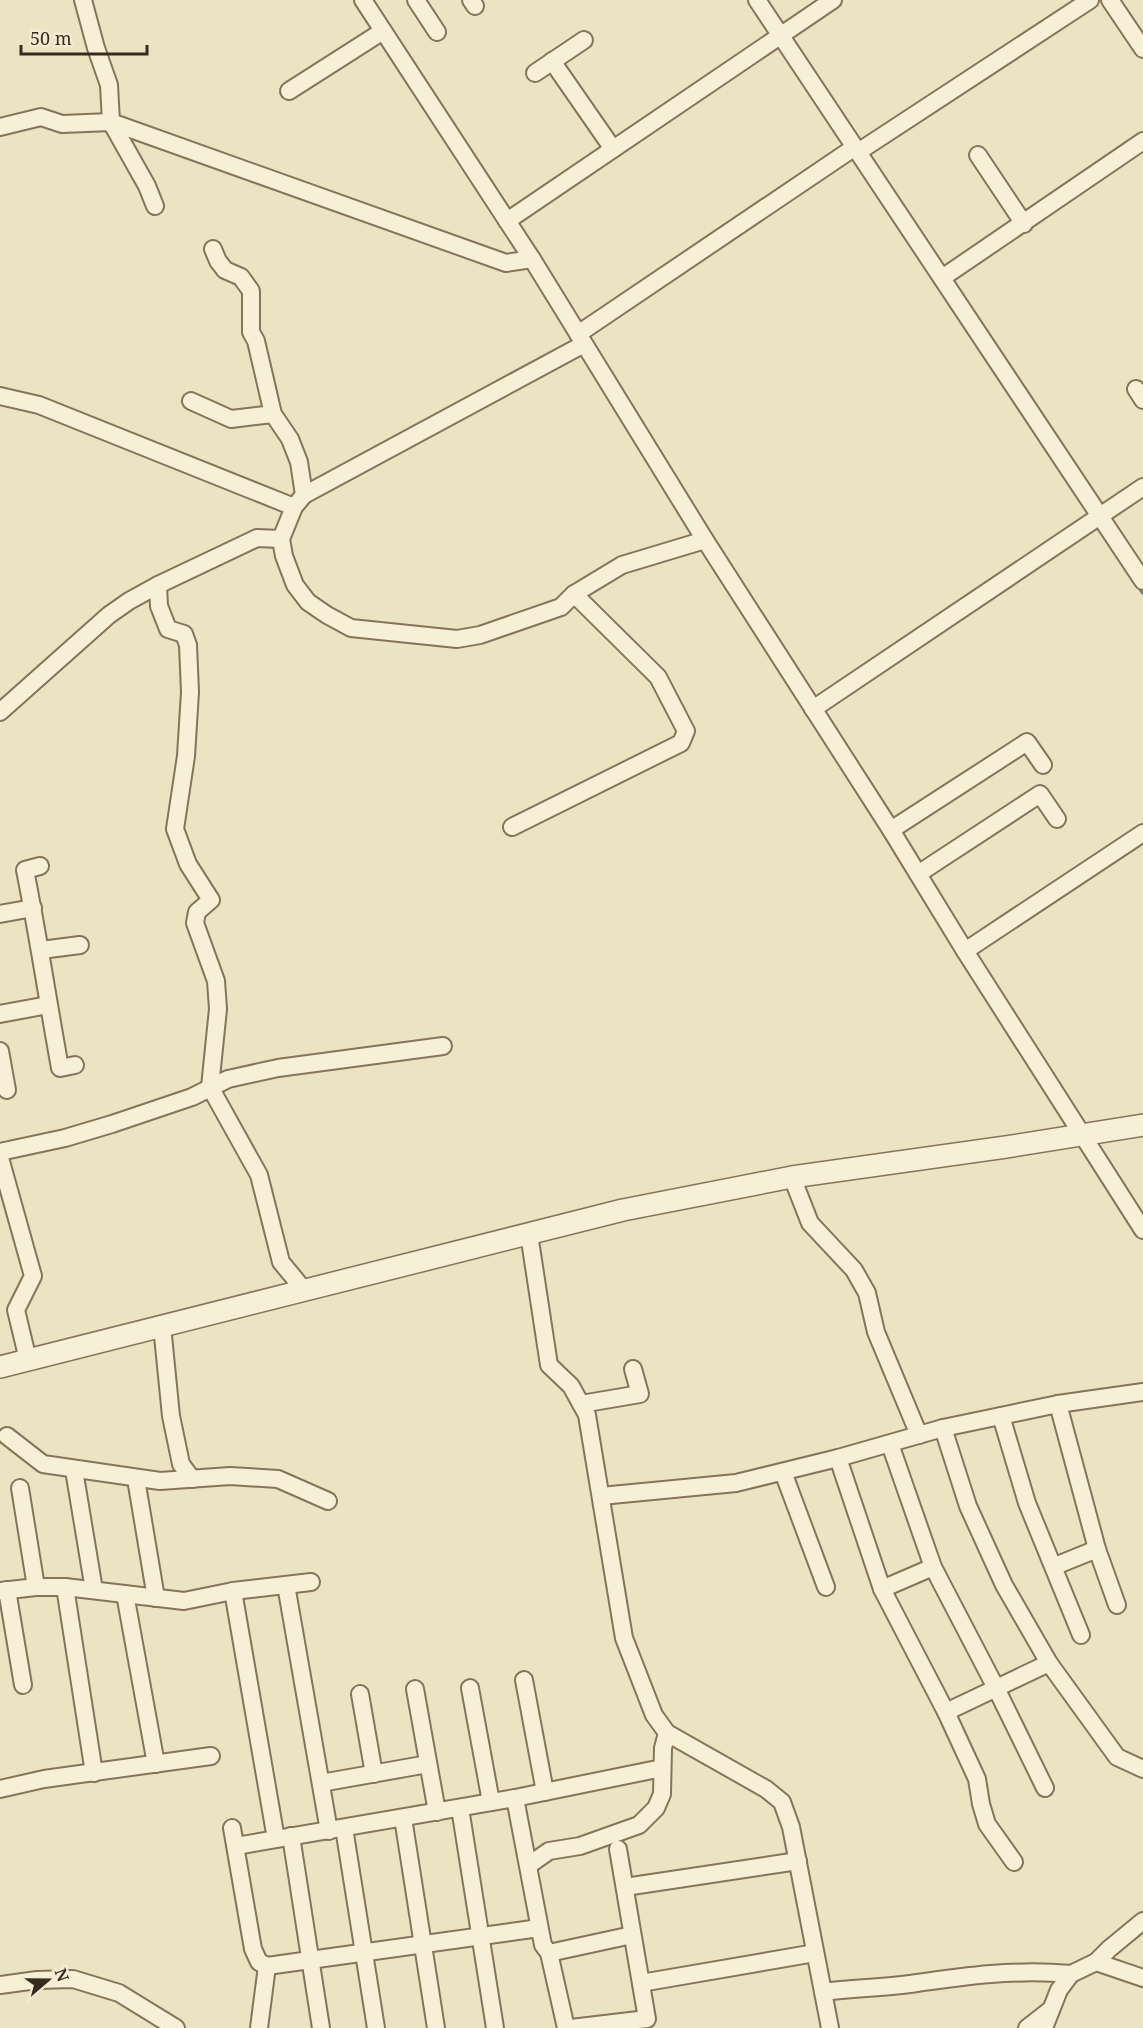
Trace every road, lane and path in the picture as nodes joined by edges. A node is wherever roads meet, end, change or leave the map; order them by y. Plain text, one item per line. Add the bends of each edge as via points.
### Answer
1 (83, 0) edge
2 (363, 0) edge
3 (416, 0) edge
4 (757, 0) edge
5 (833, 0) edge
6 (1090, 0) edge
7 (1110, 0) edge
8 (1138, 29) edge
9 (383, 31) junction
10 (437, 32) dead end
11 (780, 35) junction
12 (584, 40) dead end
13 (1143, 49) edge
14 (552, 62) junction
15 (535, 73) dead end
16 (289, 91) dead end
17 (111, 122) junction
18 (0, 127) edge
19 (1143, 141) edge
20 (613, 149) junction
21 (857, 150) junction
22 (978, 155) dead end
23 (156, 206) dead end
24 (507, 221) junction
25 (1024, 224) junction
26 (213, 249) dead end
27 (532, 259) junction
28 (942, 278) junction
29 (581, 339) junction
30 (0, 396) edge
31 (191, 401) dead end
32 (273, 414) junction
33 (1143, 487) edge
34 (299, 501) junction
35 (1100, 516) junction
36 (282, 539) junction
37 (705, 540) junction
38 (1143, 581) edge
39 (158, 585) junction
40 (574, 594) junction
41 (813, 709) junction
42 (0, 712) edge
43 (1043, 765) dead end
44 (1057, 819) dead end
45 (512, 827) dead end
46 (891, 830) junction
47 (1143, 833) edge
48 (40, 866) dead end
49 (918, 874) junction
50 (33, 908) junction
51 (0, 915) edge
52 (80, 945) dead end
53 (41, 950) junction
54 (965, 951) junction
55 (48, 1005) junction
56 (0, 1014) edge
57 (443, 1046) dead end
58 (0, 1051) edge
59 (75, 1065) dead end
60 (210, 1087) junction
61 (7, 1090) dead end
62 (1143, 1125) edge
63 (1083, 1134) junction
64 (0, 1152) edge
65 (0, 1158) edge
66 (792, 1177) junction
67 (1143, 1230) edge
68 (529, 1234) junction
69 (304, 1290) junction
70 (162, 1326) junction
71 (28, 1360) junction
72 (0, 1367) edge
73 (633, 1370) dead end
74 (1143, 1392) edge
75 (581, 1404) junction
76 (1058, 1404) junction
77 (1001, 1416) junction
78 (943, 1428) junction
79 (919, 1435) junction
80 (7, 1436) dead end
81 (890, 1444) junction
82 (838, 1458) junction
83 (783, 1472) junction
84 (75, 1476) dead end
85 (192, 1479) junction
86 (137, 1485) dead end
87 (20, 1488) dead end
88 (601, 1496) junction
89 (328, 1501) dead end
90 (1096, 1549) junction
91 (1055, 1566) junction
92 (933, 1567) junction
93 (311, 1582) dead end
94 (286, 1585) junction
95 (36, 1587) junction
96 (65, 1587) junction
97 (826, 1587) dead end
98 (882, 1589) junction
99 (4, 1590) edge
100 (94, 1590) junction
101 (233, 1591) junction
102 (125, 1594) junction
103 (156, 1598) junction
104 (1117, 1605) dead end
105 (1081, 1635) dead end
106 (1049, 1663) junction
107 (524, 1680) dead end
108 (23, 1685) dead end
109 (470, 1688) dead end
110 (996, 1688) junction
111 (415, 1689) dead end
112 (360, 1694) dead end
113 (946, 1712) junction
114 (667, 1733) junction
115 (211, 1756) dead end
116 (156, 1764) junction
117 (428, 1764) junction
118 (662, 1768) junction
119 (1143, 1769) edge
120 (94, 1773) junction
121 (374, 1774) junction
122 (321, 1783) junction
123 (1045, 1788) dead end
124 (0, 1789) edge
125 (545, 1791) junction
126 (515, 1798) junction
127 (491, 1802) junction
128 (460, 1808) junction
129 (436, 1812) junction
130 (403, 1818) junction
131 (232, 1828) dead end
132 (337, 1829) junction
133 (284, 1838) junction
134 (236, 1846) junction
135 (618, 1849) dead end
136 (798, 1861) junction
137 (1014, 1862) dead end
138 (529, 1865) junction
139 (625, 1887) junction
140 (1143, 1921) edge
141 (539, 1928) junction
142 (632, 1935) junction
143 (480, 1936) junction
144 (423, 1944) junction
145 (364, 1953) junction
146 (549, 1953) junction
147 (815, 1953) junction
148 (310, 1961) junction
149 (1096, 1962) junction
150 (267, 1966) junction
151 (1071, 1974) junction
152 (1143, 1978) edge
153 (641, 1983) junction
154 (0, 1985) edge
155 (823, 1992) junction
156 (1051, 2010) junction
157 (176, 2028) edge
158 (259, 2028) edge
159 (321, 2028) edge
160 (376, 2028) edge
161 (436, 2028) edge
162 (495, 2028) edge
163 (566, 2028) edge
164 (571, 2028) edge
165 (830, 2028) edge
166 (1027, 2028) edge
167 (1044, 2028) edge

1 - 17 street via 109,85
2 - 9 street
3 - 10 street
4 - 11 street
5 - 11 street
6 - 21 street
7 - 8 street
8 - 13 street
9 - 16 street
9 - 24 street
11 - 20 street
11 - 21 street
12 - 14 street
14 - 15 street
14 - 20 street
17 - 18 street via 62,124 41,117
17 - 23 street
17 - 27 street via 506,263
19 - 25 street
20 - 24 street
21 - 28 street
21 - 29 street
22 - 25 street
24 - 27 street
25 - 28 street
26 - 32 street via 225,270 242,277 251,291 251,332
27 - 29 street
28 - 35 street
29 - 34 street
29 - 37 street
30 - 34 street via 39,405
31 - 32 street via 231,419
32 - 34 street via 290,438 299,462
33 - 35 street
34 - 36 street
35 - 38 street
35 - 41 street
36 - 39 street via 256,538
36 - 40 street via 295,585 308,602 351,628 457,639 480,636 561,607
37 - 40 street via 621,565
37 - 41 street
39 - 42 street via 109,615
39 - 60 street via 159,606 168,629 184,633 188,645 186,756 175,829 188,864 211,900 197,912 195,923 216,981 218,1009
40 - 45 street via 658,677 686,731 681,743
41 - 46 street
43 - 46 street via 1027,742
44 - 49 street via 1040,794
46 - 49 street
47 - 54 street
48 - 50 street via 26,870
49 - 54 street
50 - 51 street
50 - 53 street
52 - 53 street
53 - 55 street
54 - 63 street
55 - 56 street
55 - 59 street via 60,1068
57 - 60 street via 278,1068
58 - 61 street
60 - 64 street via 112,1124
60 - 69 street via 259,1175 281,1262
62 - 63 street
63 - 66 street
63 - 67 street
65 - 71 street via 33,1276 15,1310
66 - 68 street via 623,1210
66 - 79 street via 810,1223 854,1270 867,1293 876,1332
68 - 69 street
68 - 75 street via 549,1365 571,1386
69 - 70 street
70 - 71 street
70 - 85 street via 171,1416 181,1464
71 - 72 street
73 - 75 street via 640,1394
74 - 76 street
75 - 88 street via 587,1415
76 - 77 street
76 - 90 street
77 - 78 street
77 - 91 street via 1028,1503
78 - 79 street
78 - 106 street via 968,1506 1004,1585
79 - 81 street
80 - 85 street via 43,1464 160,1481
81 - 82 street
81 - 92 street
82 - 83 street
82 - 98 street
83 - 88 street via 736,1483
83 - 97 street
84 - 100 street
85 - 89 street via 278,1479
86 - 103 street
87 - 95 street
88 - 114 street via 624,1638 654,1715
90 - 91 street
90 - 104 street
91 - 105 street
92 - 98 street
92 - 110 street
93 - 94 street
94 - 101 street
94 - 122 street
95 - 96 street
95 - 99 street
96 - 100 street
96 - 120 street
98 - 113 street
99 - 108 street
100 - 102 street
101 - 103 street via 184,1601
101 - 133 street
102 - 103 street
102 - 116 street
106 - 110 street
106 - 119 street via 1117,1757
107 - 125 street
109 - 127 street
110 - 113 street
110 - 123 street
111 - 117 street
112 - 121 street
113 - 137 street via 977,1779 987,1824
114 - 118 street
114 - 136 street via 782,1802
115 - 116 street
116 - 120 street
117 - 121 street
117 - 129 street
118 - 125 street
118 - 138 street via 662,1794 656,1808 639,1825 580,1846 549,1851
120 - 124 street
121 - 122 street
122 - 132 street
125 - 126 street
126 - 127 street
126 - 138 street
127 - 128 street
128 - 129 street
128 - 143 street
129 - 130 street
130 - 132 street
130 - 144 street
131 - 134 street
132 - 133 street
132 - 145 street
133 - 134 street
133 - 148 street
134 - 150 street via 254,1949 259,1962
135 - 139 street
136 - 139 street
136 - 147 street
138 - 141 street
139 - 142 street
140 - 149 street
141 - 143 street
141 - 146 street
142 - 146 street
142 - 153 street
143 - 144 street
143 - 162 street
144 - 145 street
144 - 161 street
145 - 148 street
145 - 160 street
146 - 163 street
147 - 153 street
147 - 155 street
148 - 150 street
148 - 159 street
149 - 151 street
149 - 152 street
150 - 158 street
151 - 155 street via 986,1973
151 - 156 street
153 - 164 street via 647,2019
154 - 157 street via 73,1979 119,1993
155 - 165 street
156 - 166 street
156 - 167 street

